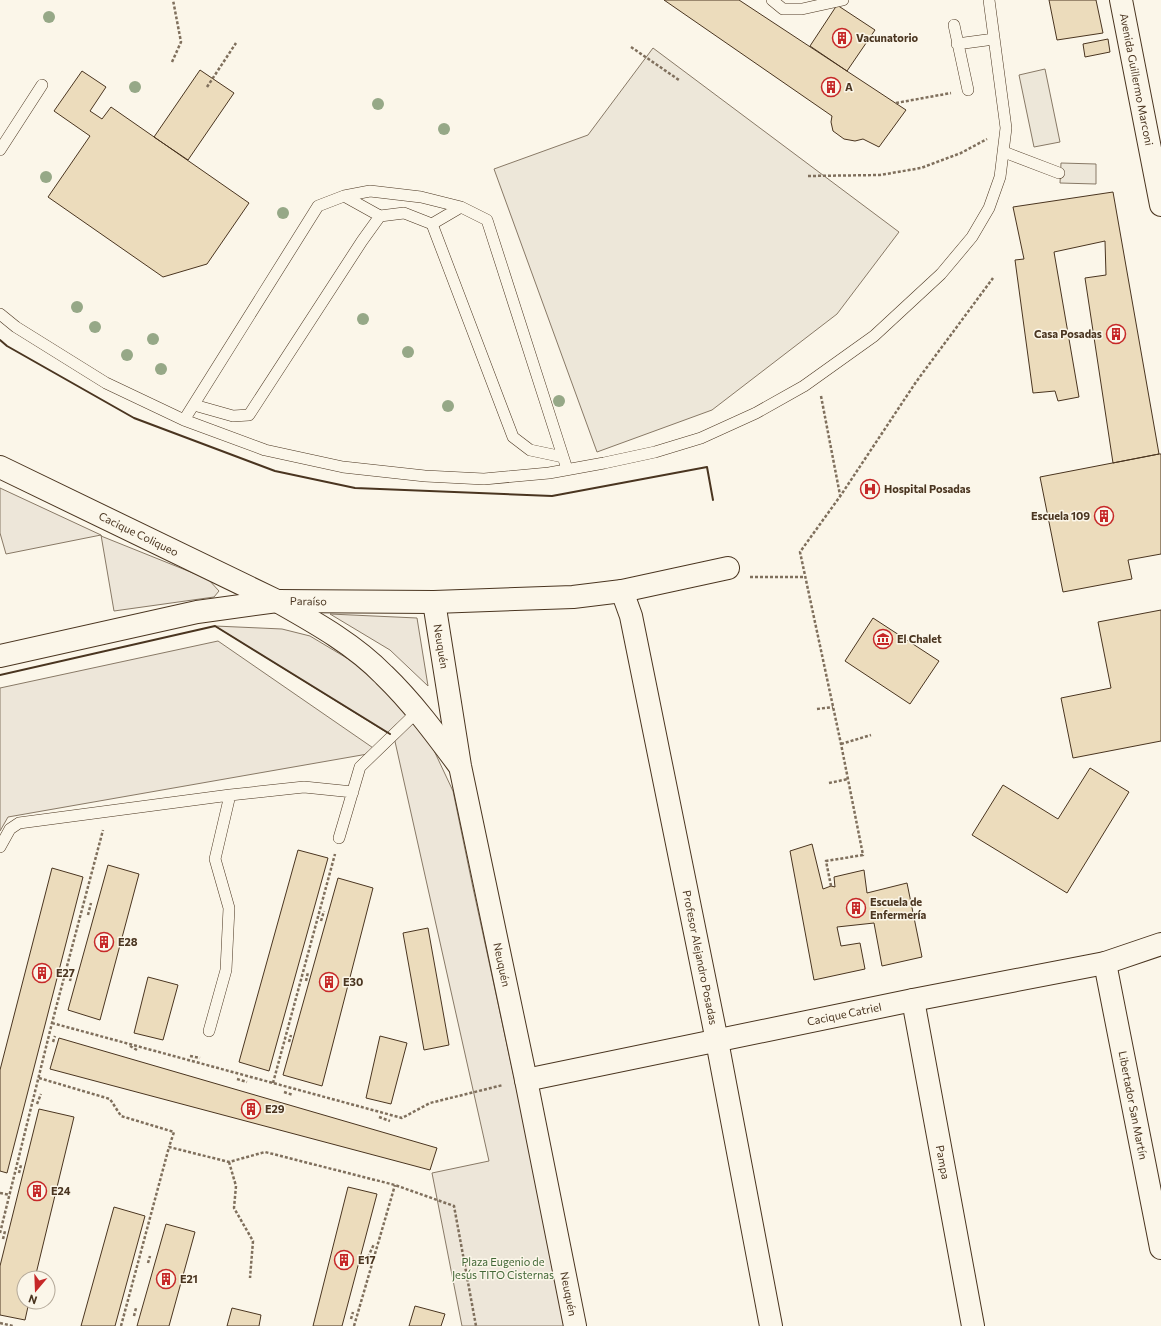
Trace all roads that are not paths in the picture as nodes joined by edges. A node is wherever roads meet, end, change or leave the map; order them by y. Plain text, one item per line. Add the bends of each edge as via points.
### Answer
1 (772, 0) edge
2 (843, 0) edge
3 (989, 0) edge
4 (1121, 0) edge
5 (954, 25) dead end
6 (994, 39) junction
7 (958, 44) junction
8 (42, 85) dead end
9 (968, 90) road end
10 (0, 150) edge
11 (1004, 152) junction
12 (1058, 173) dead end
13 (344, 196) junction
14 (1161, 205) edge
15 (461, 207) junction
16 (380, 216) junction
17 (432, 224) junction
18 (0, 314) edge
19 (194, 405) junction
20 (184, 420) junction
21 (562, 457) junction
22 (0, 467) edge
23 (567, 469) junction
24 (736, 572) road end
25 (622, 591) junction
26 (277, 601) junction
27 (434, 602) junction
28 (0, 656) edge
29 (418, 711) junction
30 (460, 766) junction
31 (353, 792) junction
32 (230, 795) junction
33 (339, 838) road end
34 (0, 847) edge
35 (1161, 944) edge
36 (1105, 963) junction
37 (913, 1000) junction
38 (209, 1031) dead end
39 (717, 1041) junction
40 (526, 1080) junction
41 (1161, 1248) edge
42 (575, 1326) edge
43 (771, 1326) edge
44 (973, 1326) edge

1 - 2 lane via 783,9 802,9
3 - 6 lane
4 - 14 street, Avenida Guillermo Marconi
5 - 7 lane
6 - 7 lane
6 - 11 lane via 1006,128
7 - 9 lane
8 - 10 lane
11 - 12 lane
11 - 23 lane via 1000,177 989,208 972,237 942,274 874,336 804,386 756,413 701,438 655,452
13 - 15 lane via 370,191 421,197
13 - 16 lane
13 - 19 lane via 318,206
15 - 17 lane
15 - 21 lane via 487,220
16 - 17 lane via 404,214
16 - 19 lane via 249,414 233,416
17 - 21 lane via 513,438 530,450
18 - 20 lane via 16,327 106,383
19 - 20 lane
20 - 23 lane via 264,450 343,467 484,479
21 - 23 lane
22 - 26 street, Cacique Coliqueo
24 - 25 street, Paraíso
25 - 27 street, Paraíso via 573,597
25 - 39 street, Profesor Alejandro Posadas via 631,616
26 - 27 street, Paraíso
26 - 28 street, Paraíso via 197,612
26 - 29 street, Cacique Coliqueo via 354,649 383,674
27 - 30 street, Neuquén
29 - 30 street, Cacique Coliqueo
29 - 31 lane via 360,767
30 - 40 street, Neuquén
31 - 32 lane via 304,787
31 - 33 lane
32 - 34 lane via 19,823 10,829
32 - 38 lane via 215,859 229,908 226,970
35 - 36 street, Cacique Catriel
36 - 37 street, Cacique Catriel
36 - 41 street, Libertador San Martín
37 - 39 street, Cacique Catriel
37 - 44 street, Pampa
39 - 40 street, Cacique Catriel
39 - 43 street, Profesor Alejandro Posadas
40 - 42 street, Neuquén

